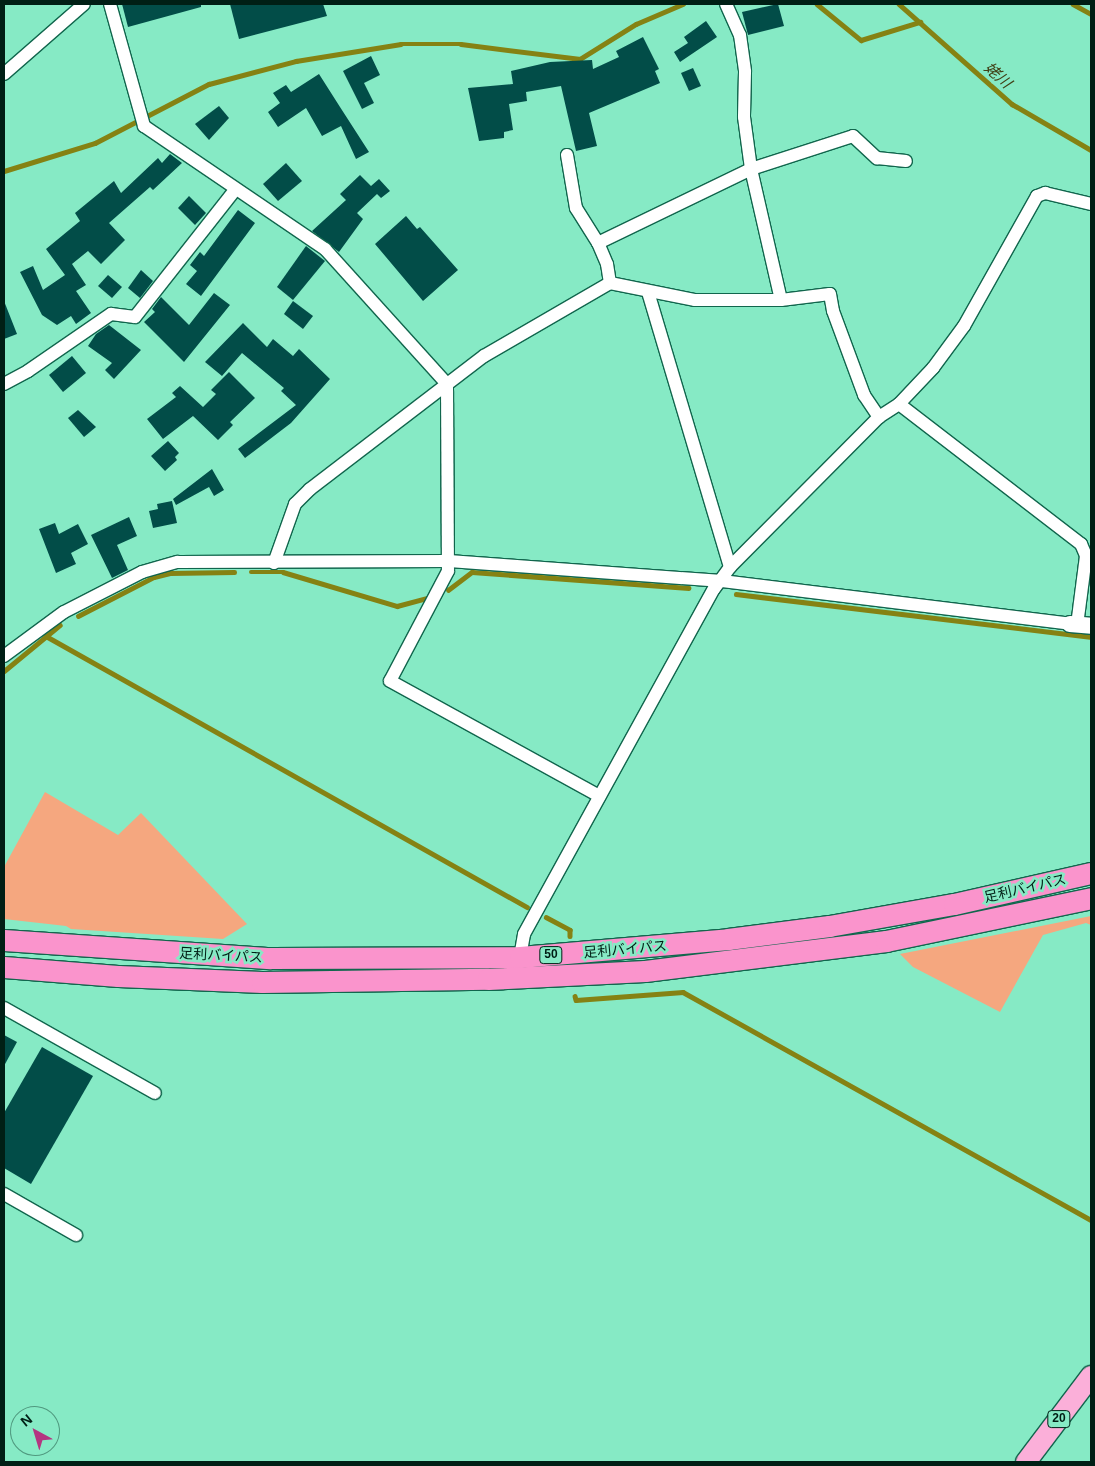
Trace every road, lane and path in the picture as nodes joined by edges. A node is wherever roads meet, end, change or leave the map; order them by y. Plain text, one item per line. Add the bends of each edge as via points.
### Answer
1 (84, 4) edge
2 (110, 4) edge
3 (726, 4) edge
4 (4, 74) edge
5 (567, 155) dead end
6 (906, 162) dead end
7 (751, 169) junction
8 (235, 190) junction
9 (1091, 204) edge
10 (598, 243) junction
11 (610, 283) junction
12 (648, 292) junction
13 (782, 300) junction
14 (4, 384) edge
15 (447, 384) junction
16 (899, 404) junction
17 (879, 417) junction
18 (450, 561) junction
19 (274, 563) junction
20 (730, 567) junction
21 (722, 581) junction
22 (1080, 625) edge
23 (4, 656) edge
24 (598, 796) junction
25 (1091, 873) edge
26 (1091, 898) edge
27 (4, 940) edge
28 (520, 957) junction
29 (4, 967) edge
30 (4, 1008) edge
31 (155, 1093) dead end
32 (4, 1194) edge
33 (76, 1235) dead end
34 (1091, 1376) edge
35 (1091, 1384) edge
36 (1071, 1404) junction
37 (1026, 1462) edge

1 - 4 street
2 - 8 street via 144,126
3 - 7 street via 740,35 745,72 744,117
5 - 10 street via 576,208
6 - 7 street via 877,158 853,136
7 - 10 street
7 - 13 street
8 - 14 street via 135,317 110,314
8 - 15 street via 325,249
9 - 16 street via 1045,193 1037,196 964,326 933,368
10 - 11 street via 607,264
11 - 12 street
11 - 15 street via 484,356
12 - 13 street via 695,300
12 - 20 street
13 - 17 street via 830,294 833,311 864,395
15 - 18 street
15 - 19 street via 295,504
16 - 17 street
16 - 22 street via 1081,544 1086,556
17 - 20 street
18 - 19 street
18 - 21 street
18 - 24 street via 390,681
19 - 23 street via 160,565 52,619
20 - 21 street
21 - 22 street
21 - 24 street via 714,589
24 - 28 street via 524,934
25 - 28 highway, 足利バイパス / 50 via 963,902 829,926 728,939
26 - 29 highway, 足利バイパス / 50 via 886,941 635,971 488,979 262,982
27 - 28 highway, 足利バイパス / 50 via 270,958
30 - 31 street
32 - 33 street
34 - 36 main road, 20
35 - 36 main road, 20
36 - 37 main road, 20

